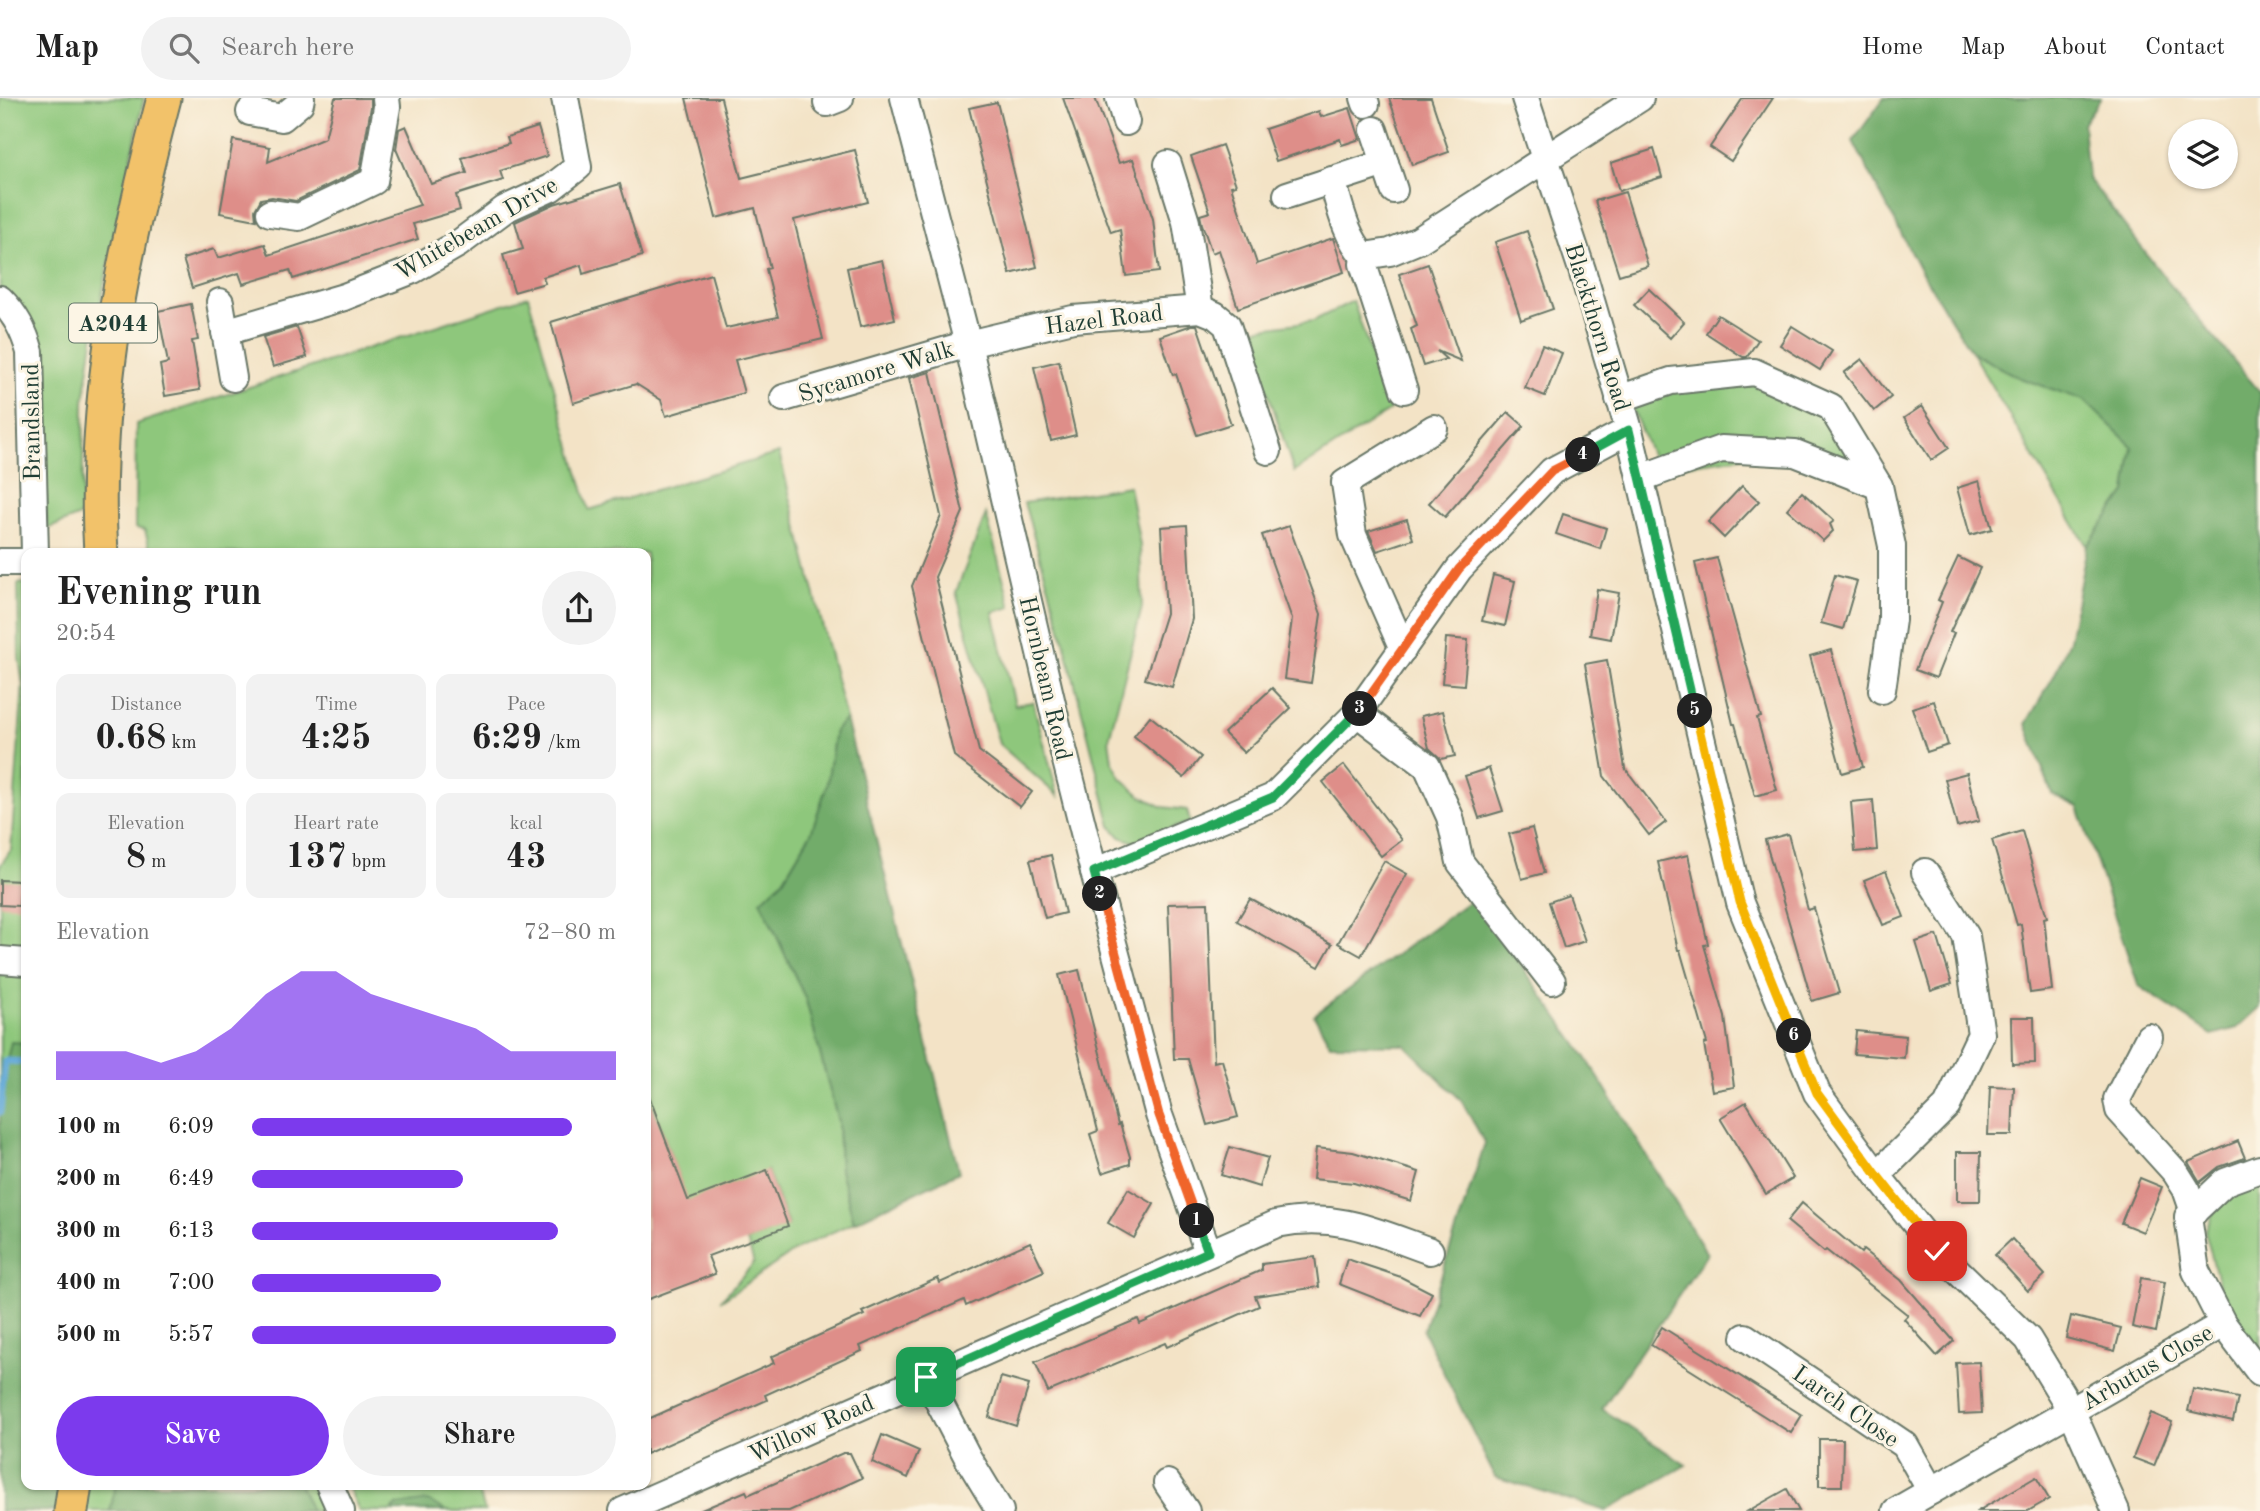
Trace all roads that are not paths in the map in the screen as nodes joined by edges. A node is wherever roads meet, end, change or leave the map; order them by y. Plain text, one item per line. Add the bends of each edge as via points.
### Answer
1 (164, 98) edge
2 (301, 98) edge
3 (386, 98) edge
4 (565, 98) edge
5 (904, 98) edge
6 (1525, 98) edge
7 (1640, 98) edge
8 (250, 112) dead end
9 (1374, 130) dead end
10 (1544, 161) junction
11 (1385, 163) junction
12 (1168, 164) dead end
13 (1332, 180) junction
14 (1394, 190) dead end
15 (1287, 195) dead end
16 (270, 213) dead end
17 (1364, 256) junction
18 (0, 299) edge
19 (220, 302) dead end
20 (1200, 309) junction
21 (225, 332) junction
22 (968, 344) junction
23 (233, 378) dead end
24 (1404, 390) dead end
25 (784, 398) dead end
26 (1619, 399) junction
27 (1434, 428) dead end
28 (1629, 430) junction
29 (1268, 452) dead end
30 (1641, 478) junction
31 (1879, 486) junction
32 (35, 548) edge
33 (101, 548) edge
34 (0, 562) edge
35 (21, 562) edge
36 (1402, 649) junction
37 (1882, 690) dead end
38 (1357, 713) junction
39 (1094, 872) junction
40 (1925, 872) dead end
41 (0, 960) edge
42 (21, 962) edge
43 (1552, 981) dead end
44 (2149, 1037) dead end
45 (2260, 1169) edge
46 (1877, 1175) junction
47 (2194, 1212) junction
48 (1430, 1251) dead end
49 (1208, 1252) junction
50 (2223, 1324) junction
51 (1745, 1337) dead end
52 (2260, 1373) edge
53 (926, 1377) junction
54 (2071, 1410) junction
55 (1167, 1483) dead end
56 (74, 1490) edge
57 (332, 1490) edge
58 (1931, 1491) junction
59 (71, 1511) edge
60 (341, 1511) edge
61 (623, 1511) edge
62 (1000, 1511) edge
63 (1186, 1511) edge
64 (1896, 1511) edge
65 (2116, 1511) edge

1 - 33 main road, A2044 via 122,274 108,355 101,430
2 - 8 street via 282,118
3 - 16 street via 374,181 299,216
4 - 21 street, Whitebeam Drive via 578,167 551,188 505,209 413,270
5 - 22 street, Hornbeam Road
6 - 10 street, Blackthorn Road
7 - 10 street
9 - 11 street
10 - 17 street via 1419,240
10 - 26 street, Blackthorn Road
11 - 13 street
11 - 14 street
12 - 20 street, Hazel Road via 1186,222
13 - 15 street
13 - 17 street via 1347,227
17 - 24 street
18 - 32 street, Brandsland via 16,317 30,352
19 - 21 street
20 - 22 street, Hazel Road via 1073,319
20 - 29 street, Hazel Road via 1215,314 1227,326
21 - 23 street
22 - 25 street, Sycamore Walk
22 - 39 street, Hornbeam Road
26 - 28 street, Blackthorn Road
26 - 31 street via 1671,381 1754,372 1831,407
27 - 36 street via 1345,483 1353,535
28 - 30 street, Blackthorn Road
28 - 36 street via 1552,471 1459,569
30 - 31 street via 1721,449 1794,453
30 - 46 street, Blackthorn Road via 1740,902 1817,1093
31 - 37 street via 1892,546 1892,620
34 - 35 street
36 - 38 street
38 - 39 street via 1273,797
38 - 43 street via 1427,766 1450,817 1460,862
39 - 49 street, Hornbeam Road via 1159,1115
40 - 46 street via 1966,936 1981,1034 1948,1107
41 - 42 street
44 - 47 street via 2117,1099 2119,1110 2176,1172
45 - 47 street via 2225,1182
46 - 54 street, Blackthorn Road via 1937,1251 2028,1339
47 - 50 street, Arbutus Close via 2188,1217 2196,1271
48 - 49 street, Willow Road via 1348,1223 1310,1219 1276,1224
49 - 53 street, Willow Road
50 - 52 street, Arbutus Close
50 - 54 street, Arbutus Close
51 - 58 street, Larch Close via 1905,1445
53 - 61 street, Willow Road
53 - 62 street
54 - 58 street, Arbutus Close
54 - 65 street, Blackthorn Road
55 - 63 street
56 - 59 main road
57 - 60 street
58 - 64 street, Arbutus Close

